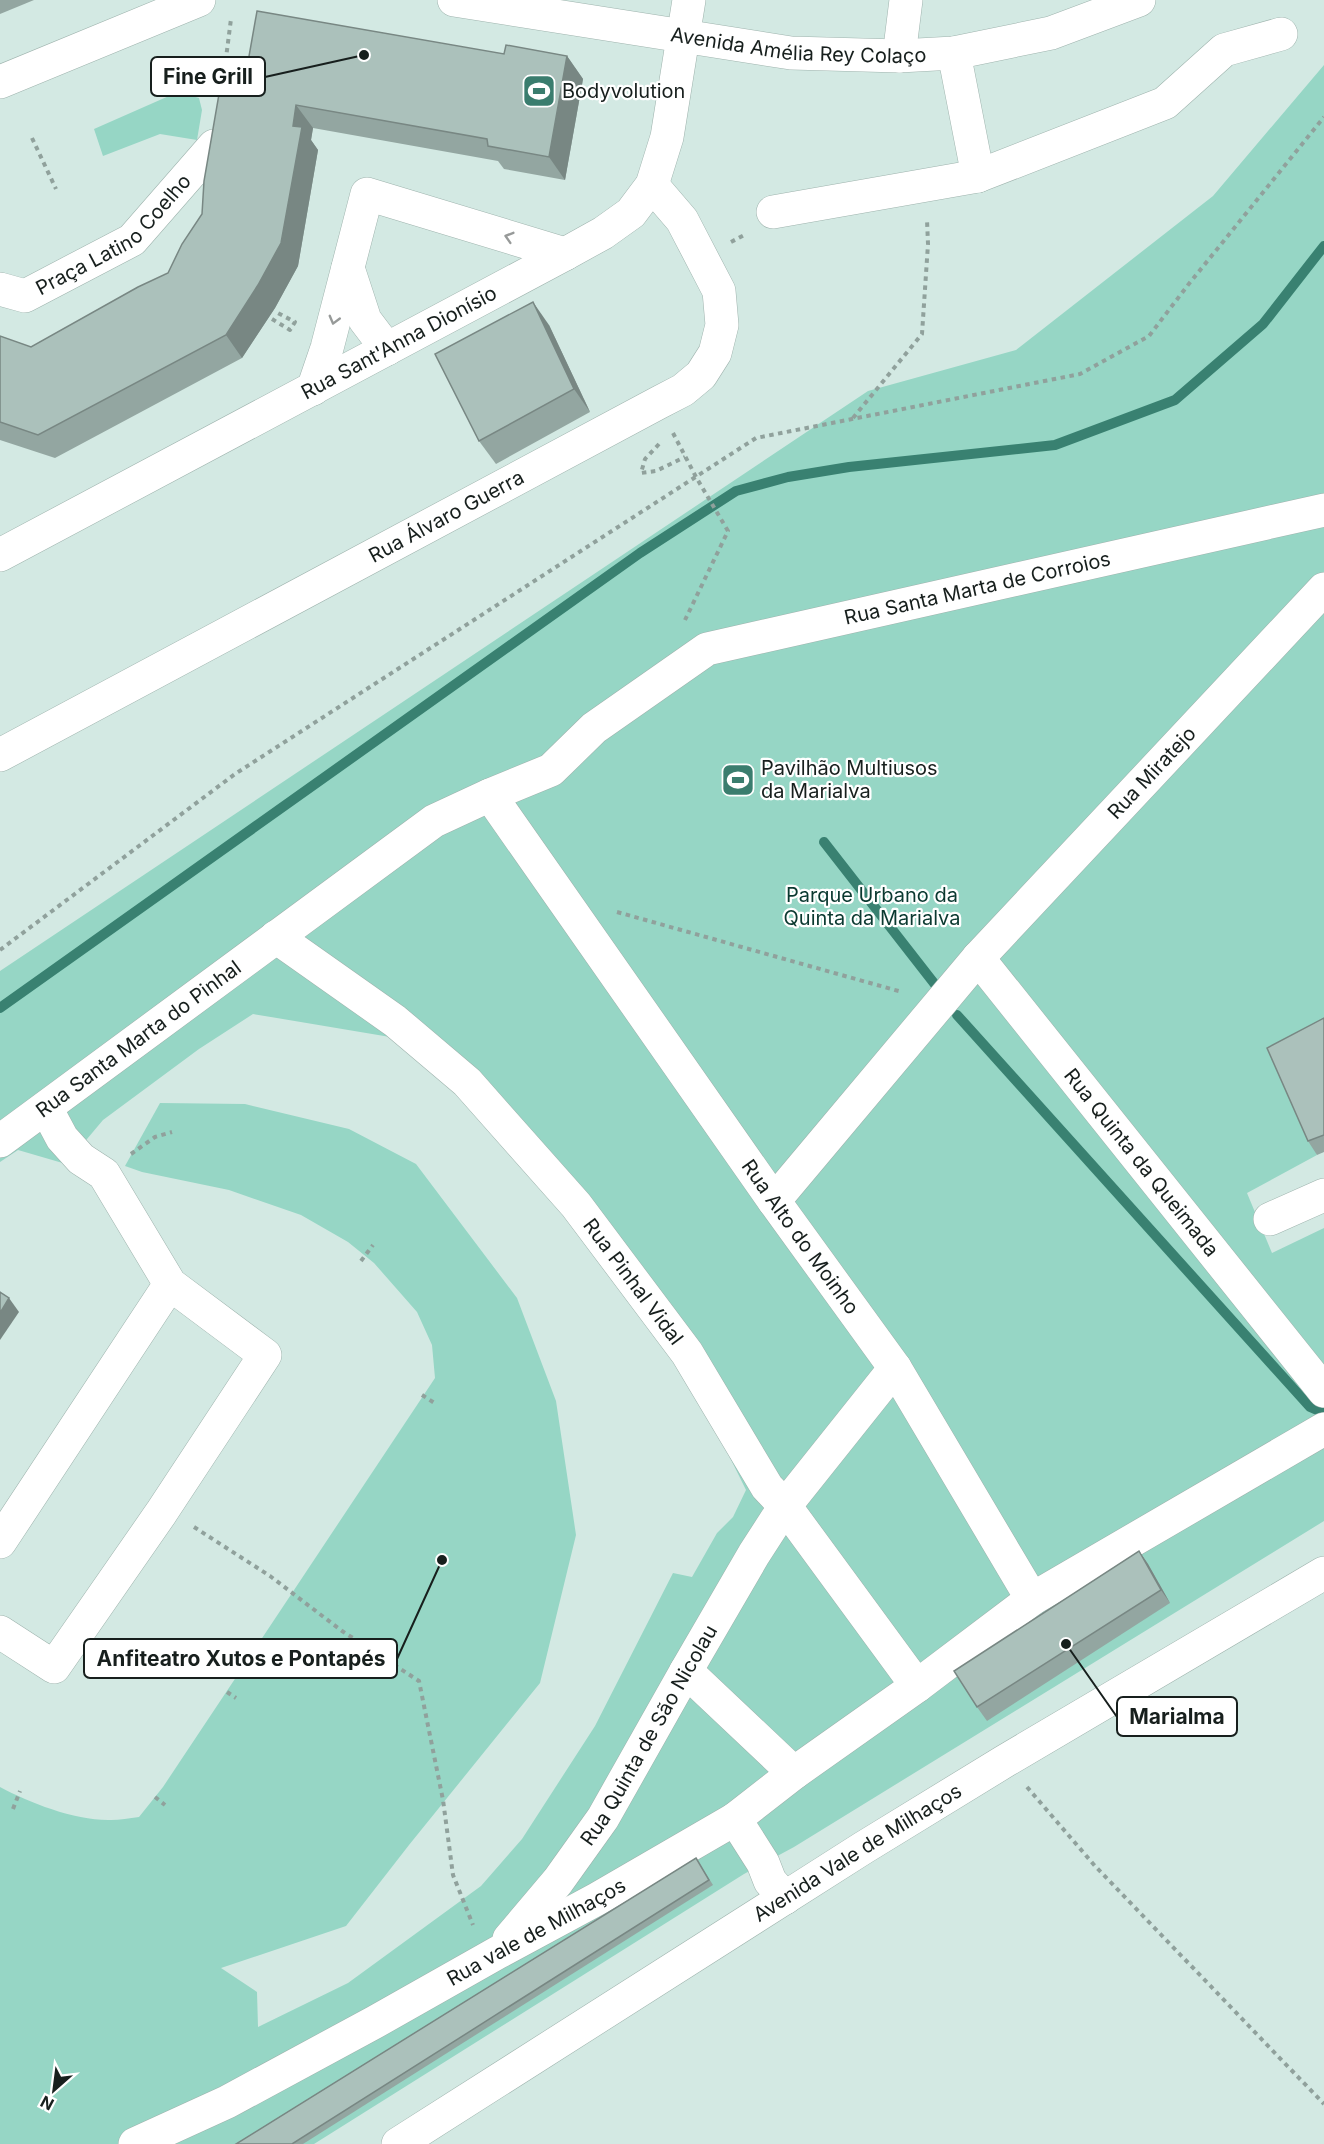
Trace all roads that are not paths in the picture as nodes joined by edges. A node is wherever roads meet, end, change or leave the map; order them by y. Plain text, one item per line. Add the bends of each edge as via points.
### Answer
1 (198, 0) edge
2 (454, 0) edge
3 (689, 0) edge
4 (906, 0) edge
5 (1139, 0) edge
6 (1281, 34) dead end
7 (683, 37) junction
8 (954, 53) junction
9 (899, 56) junction
10 (0, 82) edge
11 (214, 146) edge
12 (978, 176) junction
13 (652, 185) junction
14 (773, 212) road end
15 (565, 254) junction
16 (348, 268) junction
17 (0, 289) edge
18 (387, 349) junction
19 (313, 389) junction
20 (1324, 510) edge
21 (8, 542) edge
22 (1324, 589) edge
23 (0, 755) edge
24 (490, 795) junction
25 (276, 937) junction
26 (959, 981) junction
27 (46, 1108) junction
28 (0, 1141) edge
29 (1324, 1195) edge
30 (774, 1201) junction
31 (1270, 1219) dead end
32 (170, 1284) junction
33 (895, 1368) junction
34 (1324, 1390) edge
35 (1324, 1430) edge
36 (776, 1496) junction
37 (0, 1542) edge
38 (1324, 1573) edge
39 (1032, 1599) junction
40 (0, 1632) edge
41 (686, 1671) junction
42 (917, 1686) junction
43 (794, 1773) junction
44 (735, 1819) junction
45 (778, 1890) junction
46 (491, 1956) junction
47 (135, 2144) edge
48 (398, 2144) edge

1 - 10 street
2 - 7 street, Avenida Amélia Rey Colaço
3 - 7 street, Rua Sant'Anna Dionísio
4 - 9 street
5 - 8 street, Avenida Amélia Rey Colaço via 1051,33
6 - 12 street via 1224,51 1164,103
7 - 9 street, Avenida Amélia Rey Colaço via 791,54
7 - 13 street, Rua Sant'Anna Dionísio via 667,137
8 - 9 street, Avenida Amélia Rey Colaço
8 - 12 street
11 - 17 street, Praça Latino Coelho via 132,240 25,296
12 - 14 street
13 - 15 street, Rua Sant'Anna Dionísio via 631,213
13 - 23 street, Rua Álvaro Guerra via 682,220 718,291 722,325 715,353 701,375 683,390
15 -> 16 street via 367,194
15 - 18 street, Rua Sant'Anna Dionísio
16 - 18 street via 365,321
16 -> 19 street
18 - 19 street, Rua Sant'Anna Dionísio
19 - 21 street, Rua Sant'Anna Dionísio
20 - 24 street, Rua Santa Marta de Corroios via 707,649 594,728 551,770
22 - 26 street, Rua Miratejo
24 - 25 street, Rua Santa Marta do Pinhal via 434,822
24 - 30 street, Rua Alto do Moinho
25 - 27 street, Rua Santa Marta do Pinhal
25 - 36 street, Rua Pinhal Vidal via 395,1021 467,1082 576,1205 687,1353
26 - 30 street, Rua Miratejo
26 - 34 street, Rua Quinta da Queimada
27 - 28 street, Rua Santa Marta do Pinhal
27 - 32 street via 62,1138 104,1174
29 - 31 street
30 - 33 street, Rua Alto do Moinho
32 - 37 street
32 - 40 street via 265,1355 54,1667
33 - 36 street, Rua Quinta de São Nicolau
33 - 39 street, Rua Alto do Moinho
35 - 39 street, Rua vale de Milhaços
36 - 41 street, Rua Quinta de São Nicolau via 754,1554
36 - 42 street, Rua Pinhal Vidal
38 - 45 street, Avenida Vale de Milhaços
39 - 42 street, Rua vale de Milhaços
41 - 43 street
41 - 46 street, Rua Quinta de São Nicolau via 603,1818 558,1881
42 - 43 street, Rua vale de Milhaços
43 - 44 street, Rua vale de Milhaços
44 - 45 street
44 - 46 street, Rua vale de Milhaços
45 - 48 street, Avenida Vale de Milhaços
46 - 47 street, Rua vale de Milhaços via 227,2102

